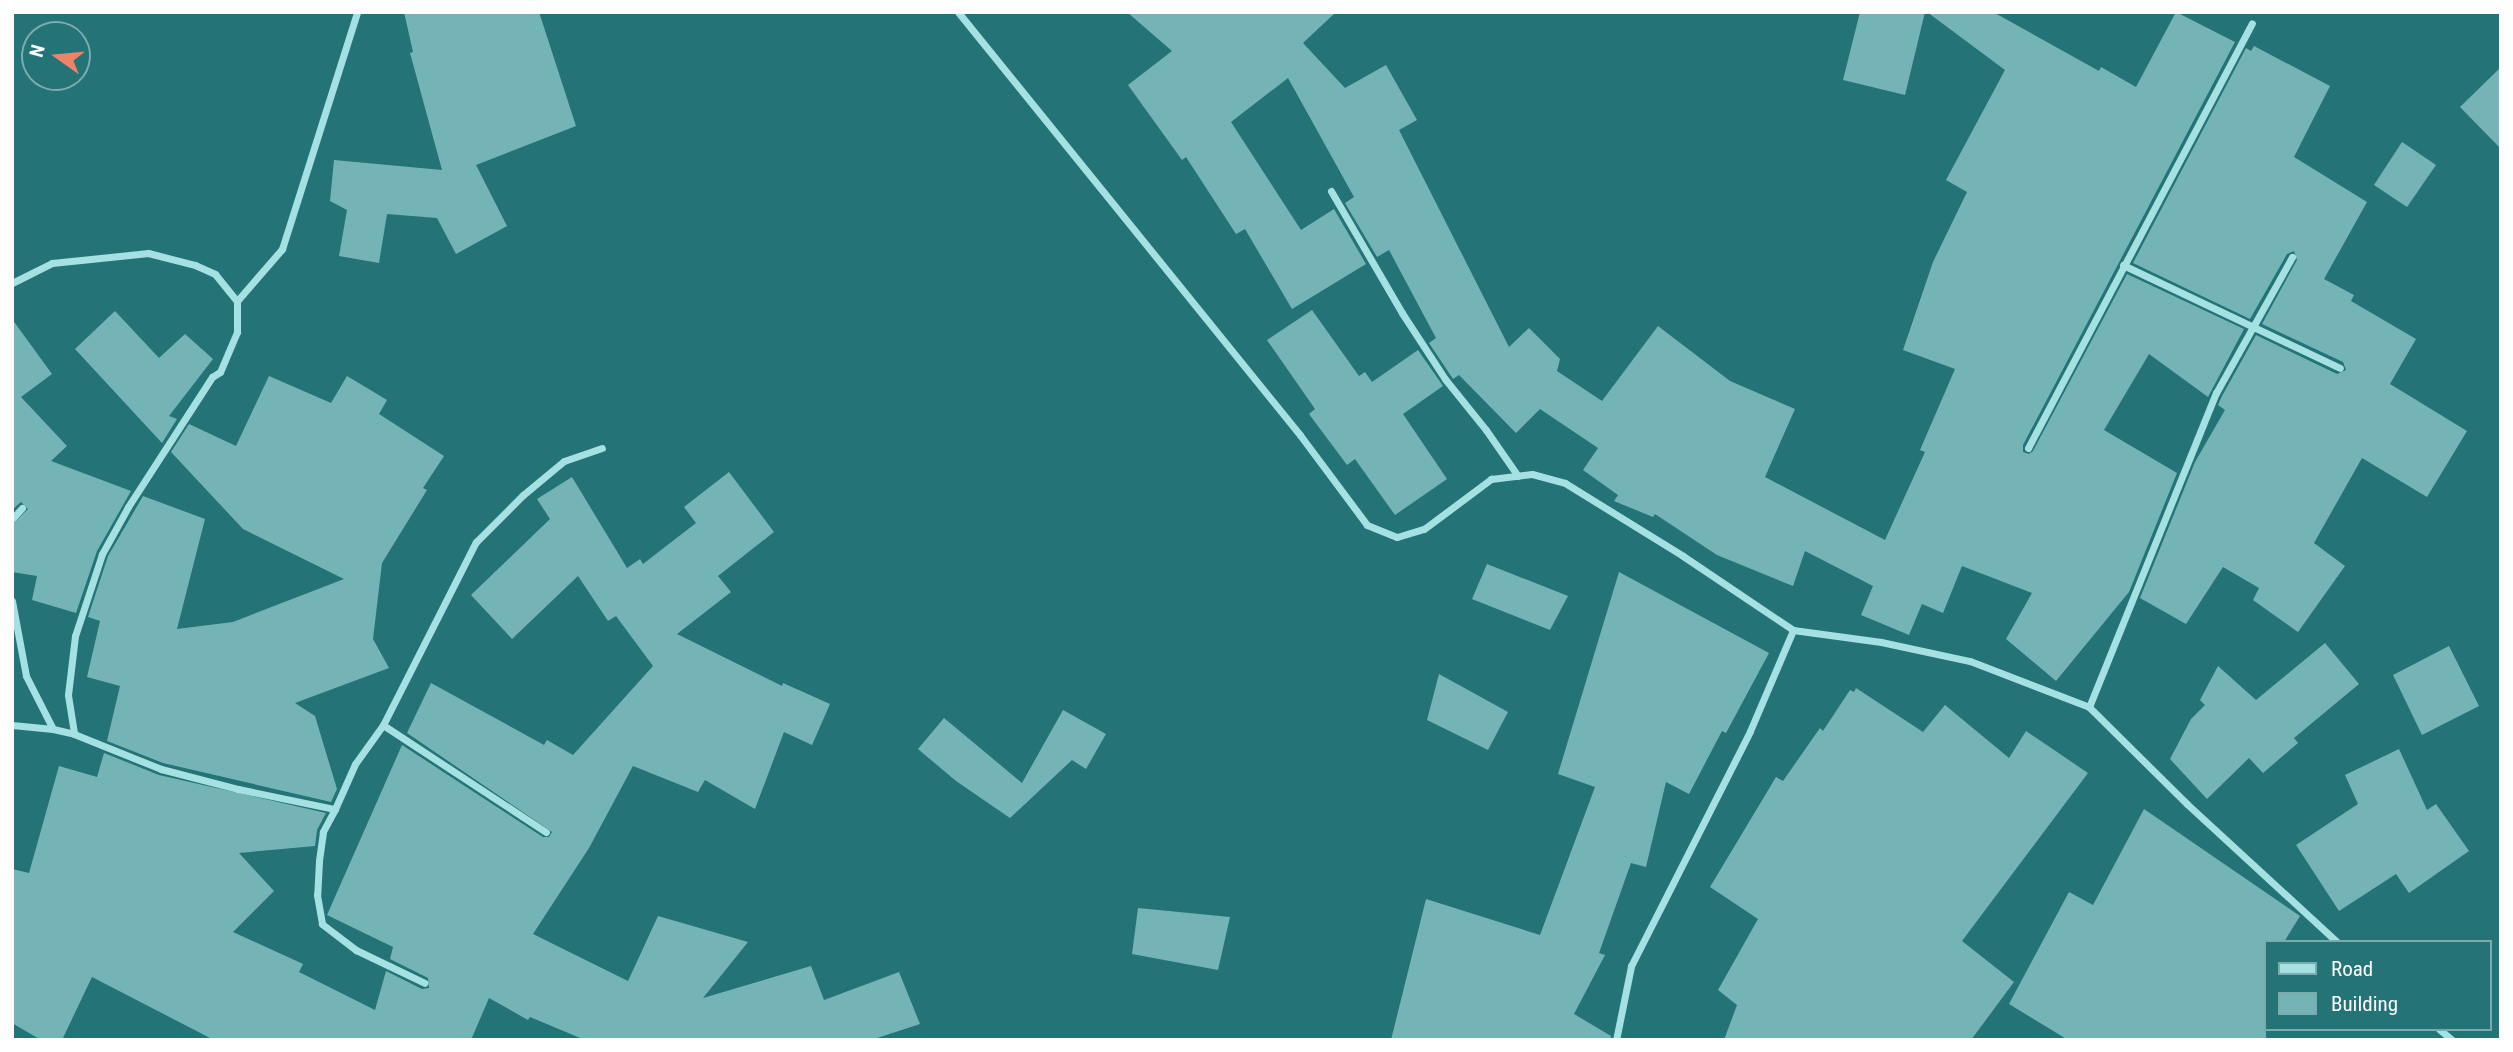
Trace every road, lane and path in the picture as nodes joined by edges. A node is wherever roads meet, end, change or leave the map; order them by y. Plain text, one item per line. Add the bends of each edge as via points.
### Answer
1 (357, 12) edge
2 (958, 12) edge
3 (2252, 23) dead end
4 (1331, 191) dead end
5 (2292, 257) dead end
6 (2123, 265) junction
7 (12, 283) edge
8 (237, 300) junction
9 (2253, 328) junction
10 (2340, 368) dead end
11 (602, 448) dead end
12 (2028, 448) dead end
13 (1518, 476) junction
14 (22, 508) dead end
15 (12, 519) edge
16 (12, 601) edge
17 (1793, 630) junction
18 (2089, 707) junction
19 (12, 726) edge
20 (383, 726) junction
21 (53, 729) junction
22 (74, 734) junction
23 (335, 809) junction
24 (546, 831) dead end
25 (2335, 940) edge
26 (425, 983) dead end
27 (1616, 1040) edge

1 - 8 street via 282,249
2 - 13 street via 1300,435 1367,525 1396,537 1424,529 1491,479
3 - 6 street
4 - 13 street via 1430,357
5 - 9 street
6 - 9 street
6 - 12 street
7 - 8 street via 52,263 149,253 215,274
8 - 22 street via 237,332 220,372 205,387 102,554 75,636 68,695
9 - 10 street
9 - 18 street via 2216,393
11 - 20 street via 564,461 476,542
13 - 17 street via 1532,474 1566,483
14 - 15 street
16 - 21 street via 26,676
17 - 18 street via 1970,661
17 - 27 street via 1750,731 1631,966
18 - 25 street
19 - 21 street
20 - 23 street via 355,764
20 - 24 street
21 - 22 street
22 - 23 street via 161,769
23 - 26 street via 323,832 319,861 317,895 322,924 356,950

